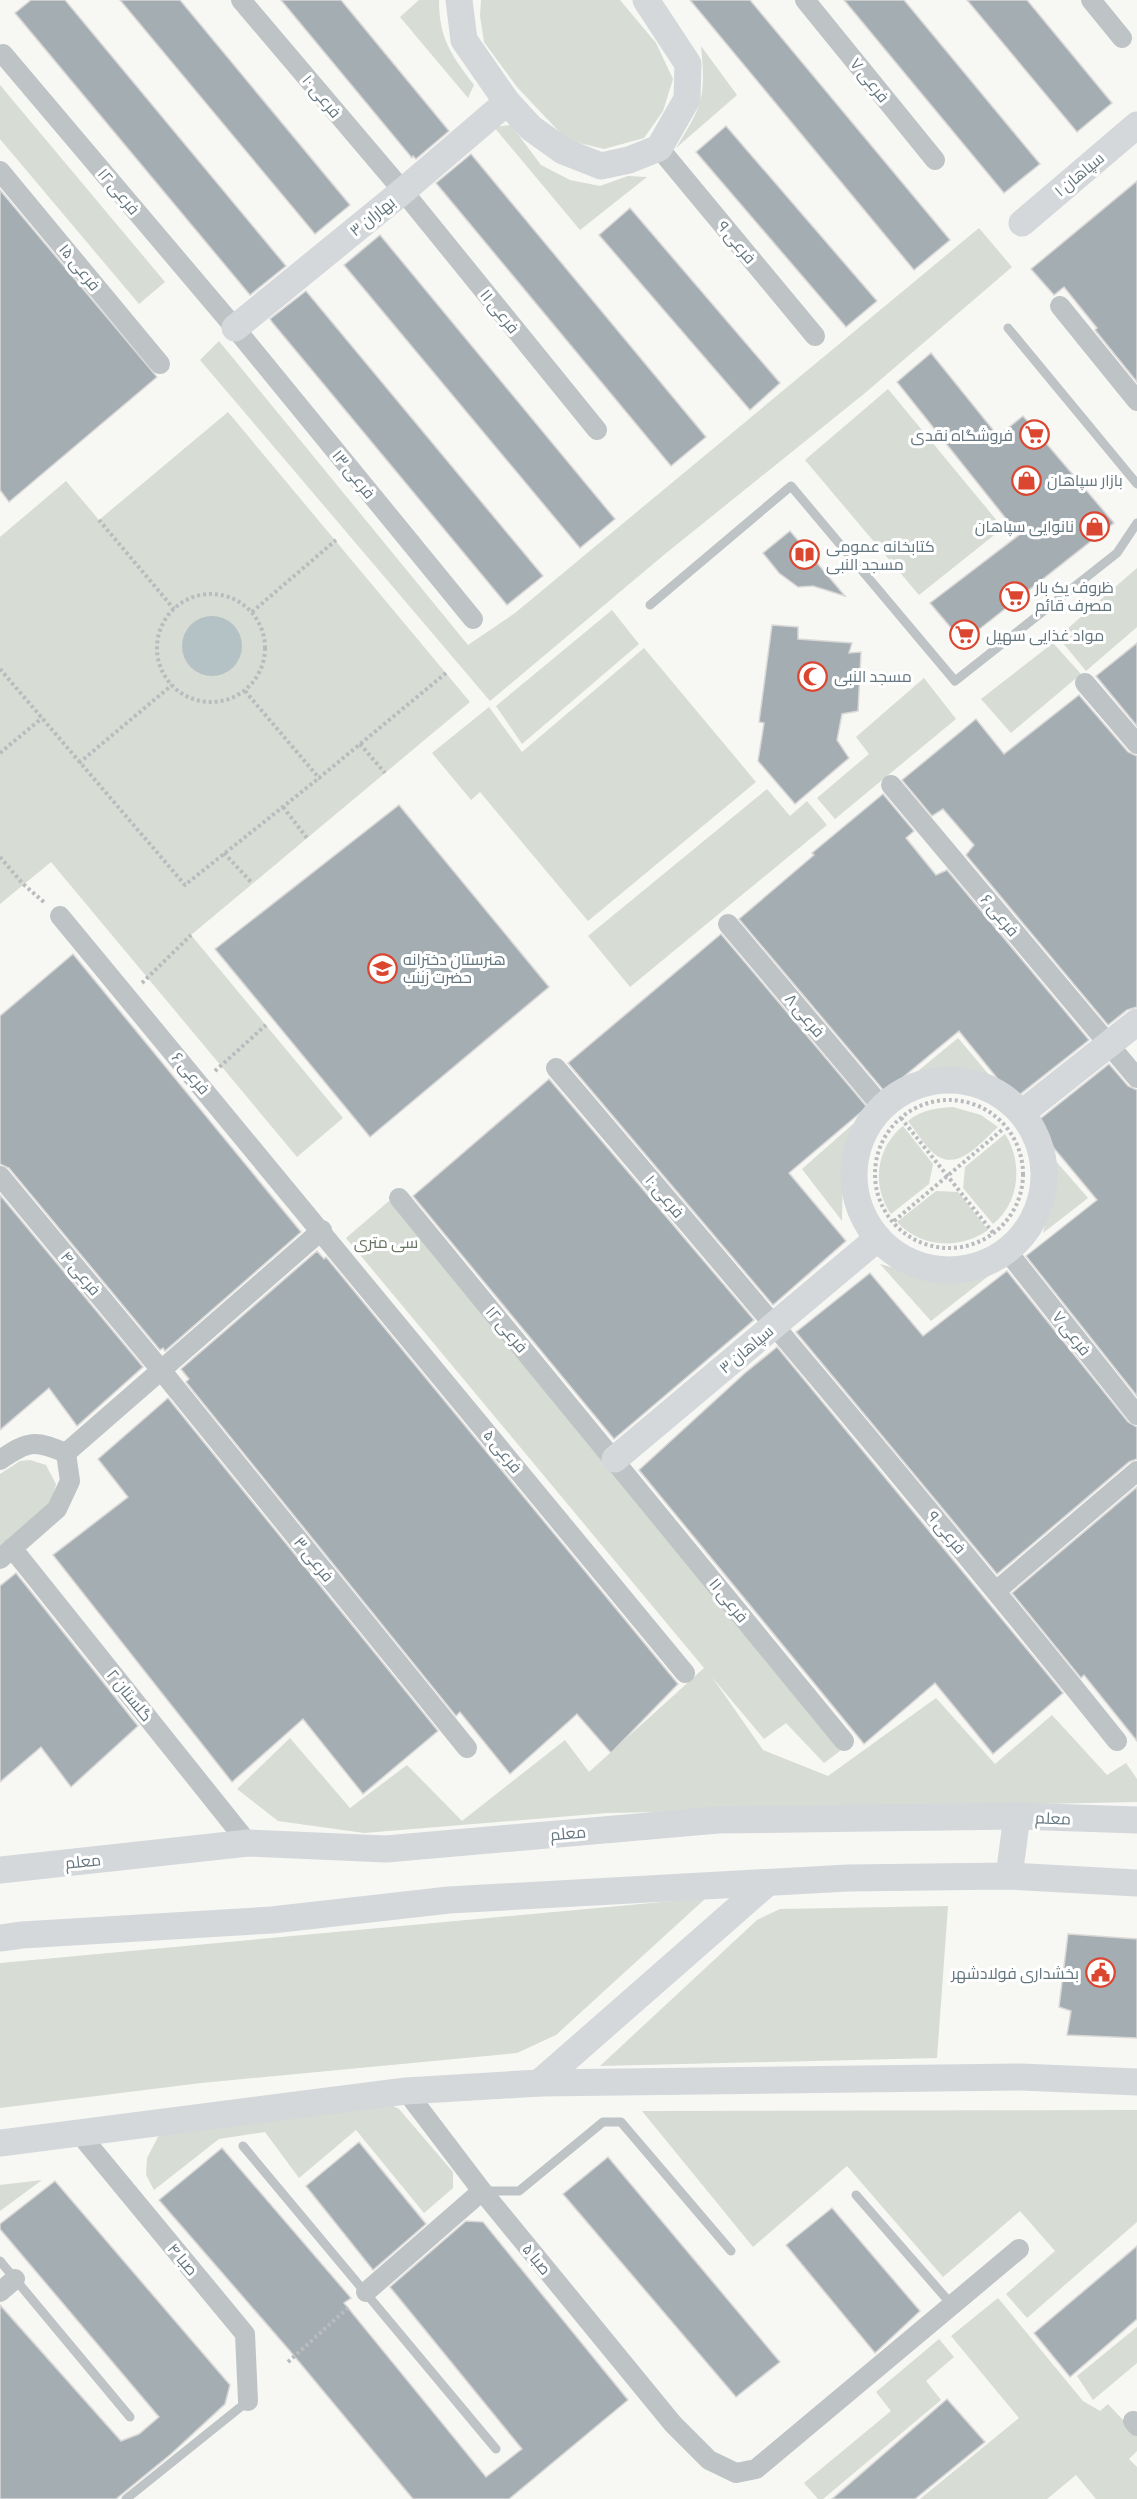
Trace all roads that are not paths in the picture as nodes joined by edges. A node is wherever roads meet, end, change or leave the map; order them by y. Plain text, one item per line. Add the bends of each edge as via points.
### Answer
1 (240, 0) edge
2 (459, 0) edge
3 (646, 0) edge
4 (805, 0) edge
5 (1091, 0) edge
6 (1122, 38) dead end
7 (3, 54) dead end
8 (507, 102) junction
9 (1137, 125) edge
10 (659, 148) junction
11 (934, 160) dead end
12 (0, 171) edge
13 (403, 192) junction
14 (1022, 223) dead end
15 (1060, 306) dead end
16 (236, 328) junction
17 (1008, 328) dead end
18 (815, 336) dead end
19 (159, 364) dead end
20 (1137, 401) edge
21 (597, 430) dead end
22 (1137, 484) edge
23 (1137, 523) edge
24 (650, 605) dead end
25 (473, 619) dead end
26 (1086, 683) dead end
27 (1137, 744) edge
28 (891, 785) dead end
29 (60, 916) road end
30 (728, 924) dead end
31 (1137, 1022) edge
32 (1110, 1045) junction
33 (556, 1068) dead end
34 (1137, 1078) edge
35 (892, 1112) junction
36 (1013, 1120) junction
37 (0, 1176) edge
38 (399, 1198) dead end
39 (321, 1230) junction
40 (885, 1230) junction
41 (1000, 1242) junction
42 (775, 1325) junction
43 (161, 1370) junction
44 (1137, 1414) edge
45 (66, 1453) junction
46 (615, 1459) junction
47 (0, 1460) edge
48 (1137, 1472) edge
49 (6, 1553) edge
50 (996, 1591) junction
51 (685, 1672) dead end
52 (844, 1741) dead end
53 (1118, 1741) dead end
54 (467, 1748) dead end
55 (1017, 1816) junction
56 (1137, 1820) edge
57 (248, 1843) junction
58 (0, 1870) edge
59 (1009, 1876) junction
60 (1137, 1883) edge
61 (766, 1884) junction
62 (0, 1938) edge
63 (1137, 2082) edge
64 (540, 2083) junction
65 (406, 2091) junction
66 (78, 2132) junction
67 (0, 2143) edge
68 (243, 2146) dead end
69 (482, 2191) junction
70 (856, 2195) dead end
71 (1019, 2249) dead end
72 (731, 2252) dead end
73 (0, 2261) edge
74 (8, 2286) edge
75 (366, 2292) junction
76 (952, 2306) junction
77 (248, 2401) joint
78 (130, 2417) dead end
79 (496, 2449) dead end
80 (126, 2499) edge

1 - 13 street, فرعی ۱۰
2 - 8 street via 464,40
3 - 10 street via 688,64 687,99
4 - 11 street, فرعی ۷
5 - 6 street
7 - 16 street, فرعی ۱۲
8 - 10 street via 531,128 563,151 601,166
8 - 13 street, بهاران ۳
9 - 14 street, سپاهان ۱
10 - 18 street, فرعی ۹
12 - 19 street, فرعی ۱۵
13 - 16 street, بهاران ۳
13 - 21 street, فرعی ۱۱
15 - 20 street
16 - 25 street, فرعی ۱۳
17 - 22 lane
23 - 24 lane via 1118,553 955,681 791,486
26 - 27 street
28 - 32 street, فرعی ۶
29 - 39 street, فرعی ۶
30 - 35 street, فرعی ۸
31 - 32 street
32 - 34 street
32 - 36 street
33 - 42 street, فرعی ۱۰
35 - 36 street via 908,1089 938,1080 969,1082 998,1093
35 - 40 street via 865,1130 855,1157 854,1186 862,1214
36 - 41 street via 1038,1140 1044,1180 1041,1201 1028,1228
37 - 43 street, فرعی ۴
38 - 46 street, فرعی ۱۲
39 - 43 street
39 - 51 street, فرعی ۵
40 - 41 street via 900,1257 926,1268 954,1270 982,1265
40 - 42 street, سپاهان ۳
41 - 44 street, فرعی ۷
42 - 46 street, سپاهان ۳
42 - 50 street, فرعی ۹
43 - 45 street
43 - 54 street, فرعی ۳
45 - 47 street via 40,1442 15,1449
45 - 49 street, گلستان ۲ via 70,1481 57,1509
46 - 52 street, فرعی ۱۱
48 - 50 street
49 - 57 street, گلستان ۲
50 - 53 street, فرعی ۹
55 - 56 street, معلم
55 - 57 street, معلم via 718,1820 386,1849
55 - 59 street
57 - 58 street, معلم
59 - 60 street
59 - 61 street via 848,1878
61 - 62 street via 449,1900 272,1920
61 - 64 street
63 - 64 street via 1021,2077
64 - 65 street
65 - 66 street
65 - 69 street, صبا ۵
66 - 67 street
66 - 77 street, صبا ۴ via 245,2334
68 - 75 lane
69 - 72 lane via 519,2191 603,2122 621,2122
69 - 75 street
69 - 76 street, صبا ۵ via 673,2424 708,2460 736,2473 756,2469
70 - 76 lane
71 - 76 street, صبا ۵
73 - 74 lane
74 - 78 lane
75 - 79 lane
77 - 80 lane

